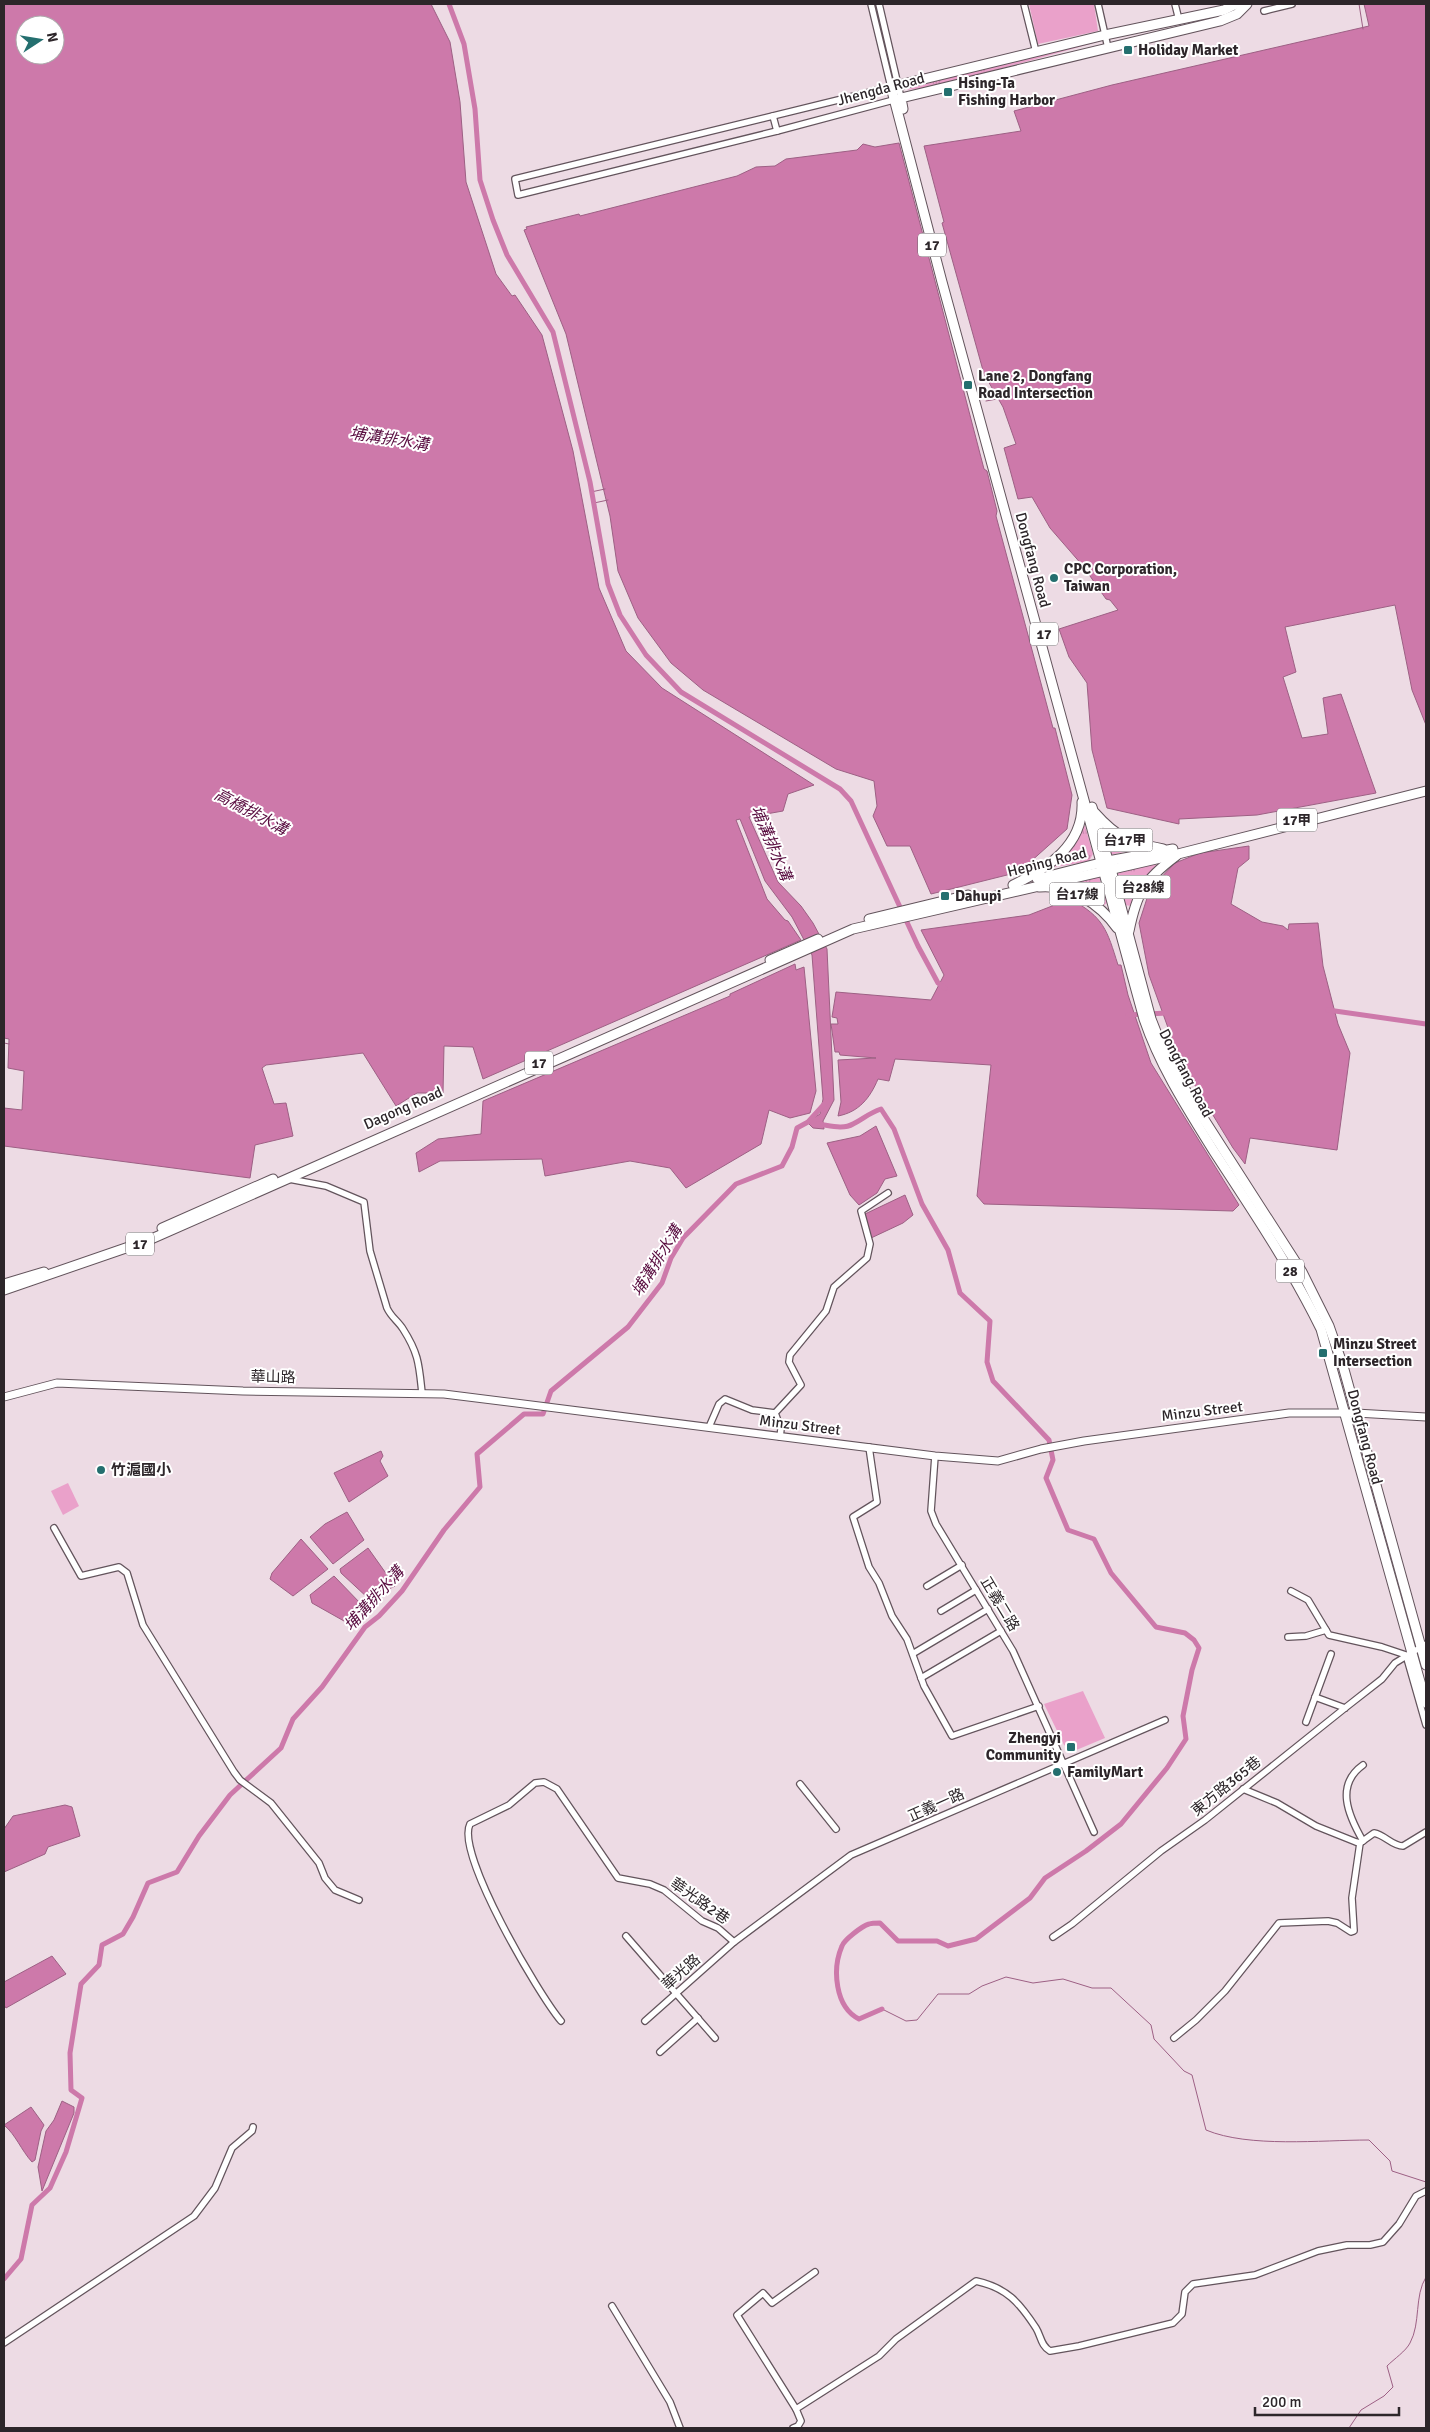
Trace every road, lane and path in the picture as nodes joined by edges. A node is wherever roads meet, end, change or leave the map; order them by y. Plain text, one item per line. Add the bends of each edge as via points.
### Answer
1 (871, 4) edge
2 (879, 4) edge
3 (1024, 4) edge
4 (1098, 4) edge
5 (1175, 4) edge
6 (1236, 4) edge
7 (1247, 4) edge
8 (1292, 4) edge
9 (1264, 11) dead end
10 (1179, 20) junction
11 (1105, 35) junction
12 (1108, 48) junction
13 (1036, 52) junction
14 (895, 86) junction
15 (898, 99) junction
16 (773, 116) junction
17 (777, 131) junction
18 (978, 401) junction
19 (1426, 790) edge
20 (1082, 791) junction
21 (1093, 810) junction
22 (1168, 850) junction
23 (1178, 854) junction
24 (1106, 866) junction
25 (1013, 888) junction
26 (1125, 935) junction
27 (807, 947) joint
28 (474, 1094) junction
29 (288, 1179) junction
30 (271, 1183) junction
31 (888, 1193) dead end
32 (4, 1284) edge
33 (4, 1290) edge
34 (422, 1393) junction
35 (4, 1396) edge
36 (554, 1406) joint
37 (775, 1413) junction
38 (1344, 1413) junction
39 (1356, 1413) junction
40 (1426, 1417) edge
41 (709, 1427) junction
42 (780, 1436) junction
43 (869, 1447) junction
44 (935, 1456) junction
45 (54, 1528) dead end
46 (962, 1565) junction
47 (927, 1586) dead end
48 (976, 1590) junction
49 (1291, 1591) dead end
50 (988, 1609) junction
51 (941, 1611) dead end
52 (1326, 1630) junction
53 (1001, 1632) junction
54 (1288, 1638) dead end
55 (1424, 1646) edge
56 (914, 1653) junction
57 (1331, 1654) dead end
58 (1409, 1654) junction
59 (1426, 1665) edge
60 (921, 1678) junction
61 (1315, 1697) junction
62 (1426, 1703) edge
63 (1039, 1706) junction
64 (1345, 1708) junction
65 (1165, 1720) dead end
66 (1306, 1722) dead end
67 (1426, 1725) edge
68 (1063, 1764) junction
69 (1363, 1765) dead end
70 (800, 1784) dead end
71 (1243, 1789) junction
72 (836, 1829) dead end
73 (1094, 1832) dead end
74 (1426, 1832) edge
75 (1361, 1842) junction
76 (360, 1900) dead end
77 (626, 1936) dead end
78 (1053, 1937) dead end
79 (734, 1942) junction
80 (676, 1993) junction
81 (698, 2018) junction
82 (561, 2021) dead end
83 (645, 2021) dead end
84 (715, 2038) dead end
85 (1174, 2038) dead end
86 (660, 2052) dead end
87 (253, 2128) dead end
88 (1426, 2191) edge
89 (815, 2272) dead end
90 (612, 2306) dead end
91 (4, 2343) edge
92 (796, 2408) junction
93 (680, 2428) edge
94 (793, 2428) edge

1 - 14 street
2 - 14 street
3 - 13 street
4 - 11 street
5 - 10 street
6 - 10 main road, Jhengda Road via 1224,10
7 - 12 main road, Jhengda Road via 1230,18
8 - 9 street
10 - 11 main road, Jhengda Road
11 - 12 street
11 - 13 main road, Jhengda Road
12 - 15 main road, Jhengda Road
13 - 14 main road, Jhengda Road
14 - 15 main road, 17
14 - 16 street, Jhengda Road
15 - 17 street, Jhengda Road
15 - 18 main road, 17
16 - 17 street
16 - 17 street, Jhengda Road via 515,179 518,194
18 - 20 main road, Dongfang Road / 17
18 - 21 main road, Dongfang Road / 17
19 - 22 main road, Heping Road / 17甲
19 - 23 main road, Heping Road / 17甲
20 - 24 main road, Dongfang Road / 17
20 - 25 main road, 台17線 via 1079,824 1062,852 1051,865
21 - 22 main road, 台17甲 via 1124,839
21 - 24 main road, Dongfang Road / 17
22 - 24 main road, Heping Road / 17甲
23 - 24 main road, Heping Road / 17甲
23 - 26 main road, 台28線 via 1144,886
24 - 25 main road, Heping Road / 17
24 - 26 main road, Dongfang Road / 28
25 - 26 main road, 台17線 via 1065,890 1085,898
25 - 27 main road, Heping Road / 17 via 904,913
26 - 38 main road, Dongfang Road / 28 via 1144,1019 1155,1049 1182,1100 1306,1299 1327,1345
26 - 39 main road, Dongfang Road / 28 via 1162,1047 1302,1272 1329,1326
27 - 28 main road, Dagong Road / 17
28 - 29 main road, Dagong Road / 17
28 - 30 main road, Dagong Road / 17
29 - 30 main road, Dagong Road / 17
29 - 34 street via 326,1186 364,1202 370,1251 387,1308 418,1354
30 - 32 main road, Dagong Road / 17 via 135,1240
30 - 33 main road, Dagong Road / 17 via 149,1240
31 - 37 street via 861,1211 870,1244 868,1258 834,1286 826,1311 794,1349 789,1362 801,1385
34 - 35 street, 華山路 via 57,1384
34 - 36 street, 華山路
36 - 41 street, Minzu Street
37 - 41 street via 752,1410 725,1399 719,1404
37 - 42 street
38 - 39 street, Minzu Street
38 - 44 street, Minzu Street via 1289,1413 1063,1445 998,1461
38 - 58 main road, Dongfang Road / 28
39 - 40 street
39 - 55 main road, Dongfang Road / 28
41 - 42 street, Minzu Street
42 - 43 street, Minzu Street
43 - 44 street, Minzu Street
43 - 56 street via 877,1502 853,1517 869,1567
44 - 46 street, 正義二路 via 931,1511
45 - 76 street via 81,1576 119,1567 125,1570 143,1626 234,1772 271,1803 319,1863 335,1890
46 - 47 street
46 - 48 street, 正義二路
48 - 50 street, 正義二路
48 - 51 street
49 - 52 street via 1308,1600
50 - 53 street, 正義二路
50 - 56 street
52 - 54 street
52 - 58 street via 1336,1638
53 - 60 street
53 - 63 street, 正義二路
55 - 58 street, 東方路365巷
55 - 59 main road, Dongfang Road / 28
56 - 60 street
57 - 61 street
58 - 62 main road, Dongfang Road / 28
58 - 64 street, 東方路365巷
58 - 67 street
60 - 63 street via 952,1736
61 - 64 street
61 - 66 street
63 - 68 street, 正義二路
64 - 71 street, 東方路365巷
65 - 68 street, 正義一路
68 - 73 street, 正義二路
68 - 79 street, 正義一路 via 851,1855
69 - 75 street via 1348,1780 1346,1792
70 - 72 street
71 - 75 street via 1277,1803 1323,1830
71 - 78 street, 東方路365巷
74 - 75 street via 1403,1846 1374,1833
75 - 85 street via 1352,1898 1354,1931 1328,1921 1279,1923 1225,1991
77 - 80 street
79 - 80 street, 華光路
79 - 82 street, 華光路2巷 via 664,1890 618,1878 557,1789 548,1783 535,1783 509,1805 470,1824 468,1831 475,1859 506,1935 547,2005
80 - 81 street
80 - 83 street, 華光路
81 - 84 street
81 - 86 street
87 - 91 street via 232,2148 215,2188 194,2216
88 - 92 street via 1416,2196 1399,2224 1382,2242 1318,2251 1255,2274 1194,2284 1185,2292 1182,2314 1173,2323 1079,2346 1046,2349 1036,2329 1010,2294 976,2281 896,2339 879,2356
89 - 92 street via 772,2303 763,2294 737,2315
90 - 93 street via 670,2402
92 - 94 street via 801,2421

